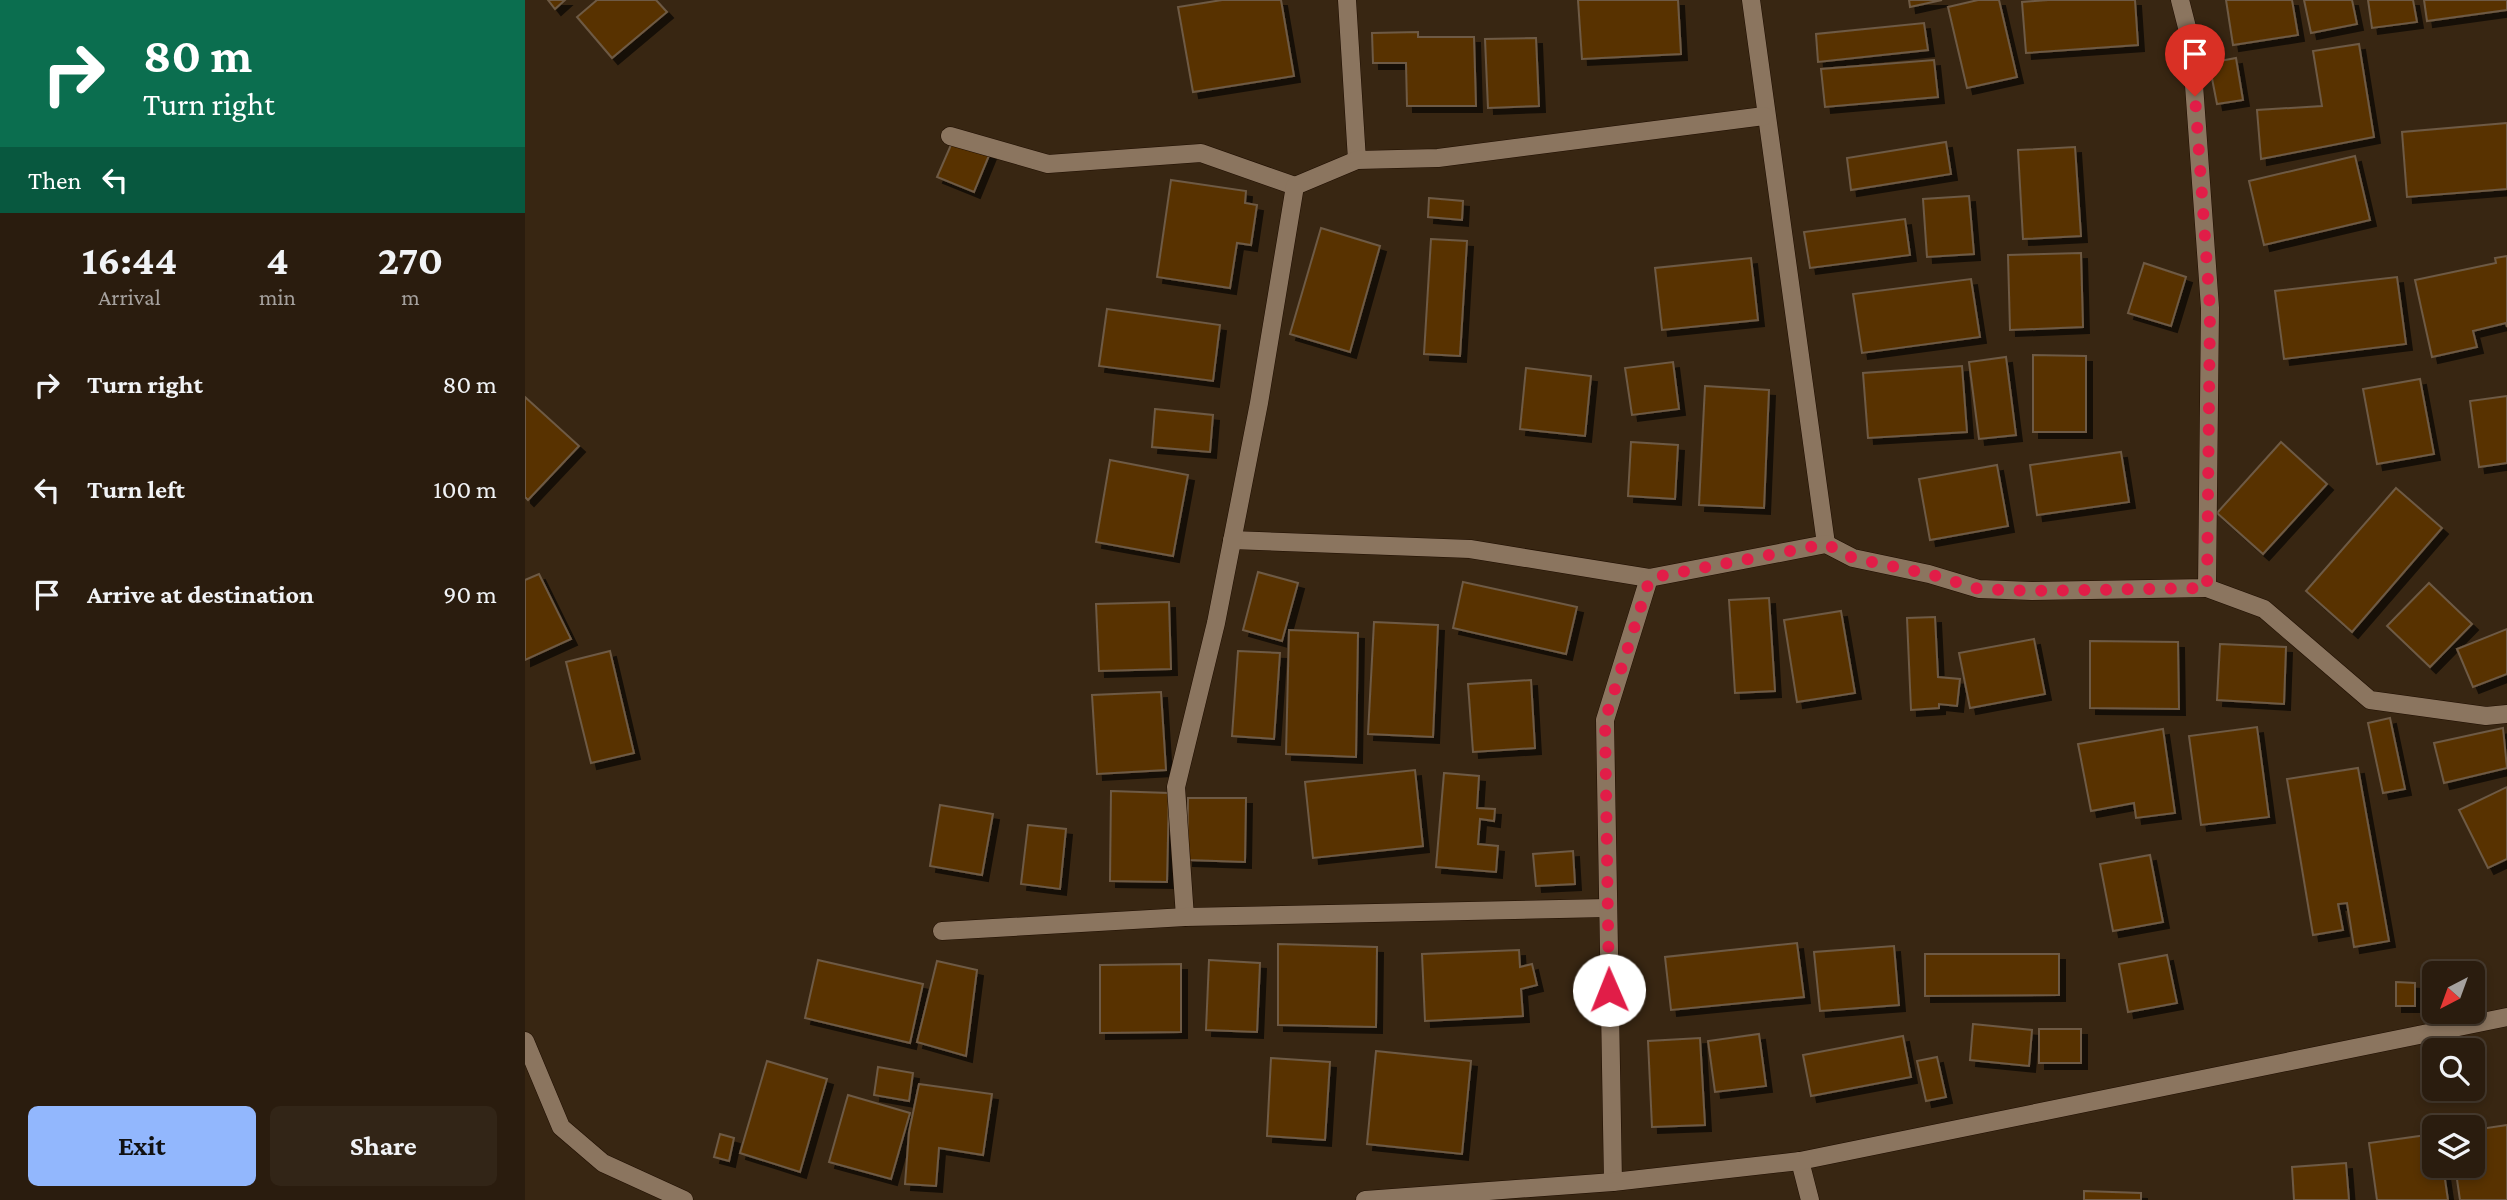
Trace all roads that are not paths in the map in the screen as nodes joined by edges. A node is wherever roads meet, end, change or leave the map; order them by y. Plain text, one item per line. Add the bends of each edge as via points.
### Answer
1 (1347, 0) edge
2 (1751, 0) edge
3 (2180, 0) edge
4 (1765, 116) junction
5 (950, 136) dead end
6 (1357, 160) junction
7 (1296, 186) junction
8 (1232, 540) junction
9 (1826, 544) junction
10 (1650, 578) junction
11 (2207, 588) junction
12 (2507, 714) edge
13 (1607, 908) junction
14 (1185, 916) junction
15 (942, 931) dead end
16 (2507, 1017) edge
17 (525, 1041) edge
18 (1800, 1161) junction
19 (1613, 1182) junction
20 (684, 1200) edge
21 (1366, 1200) edge
22 (1810, 1200) edge

1 - 6 street
2 - 4 street
3 - 11 street via 2191,43 2210,309
4 - 6 street via 1438,158
4 - 9 street
5 - 7 street via 1048,164 1201,153
6 - 7 street
7 - 8 street
8 - 10 street via 1469,550
8 - 14 street via 1176,787
9 - 10 street
9 - 11 street via 1853,558 1979,589
10 - 13 street via 1605,720
11 - 12 street via 2264,609 2370,700 2486,716
13 - 14 street
13 - 19 street
14 - 15 street
16 - 18 street
17 - 20 street via 561,1127 603,1163
18 - 19 street
18 - 22 street
19 - 21 street

